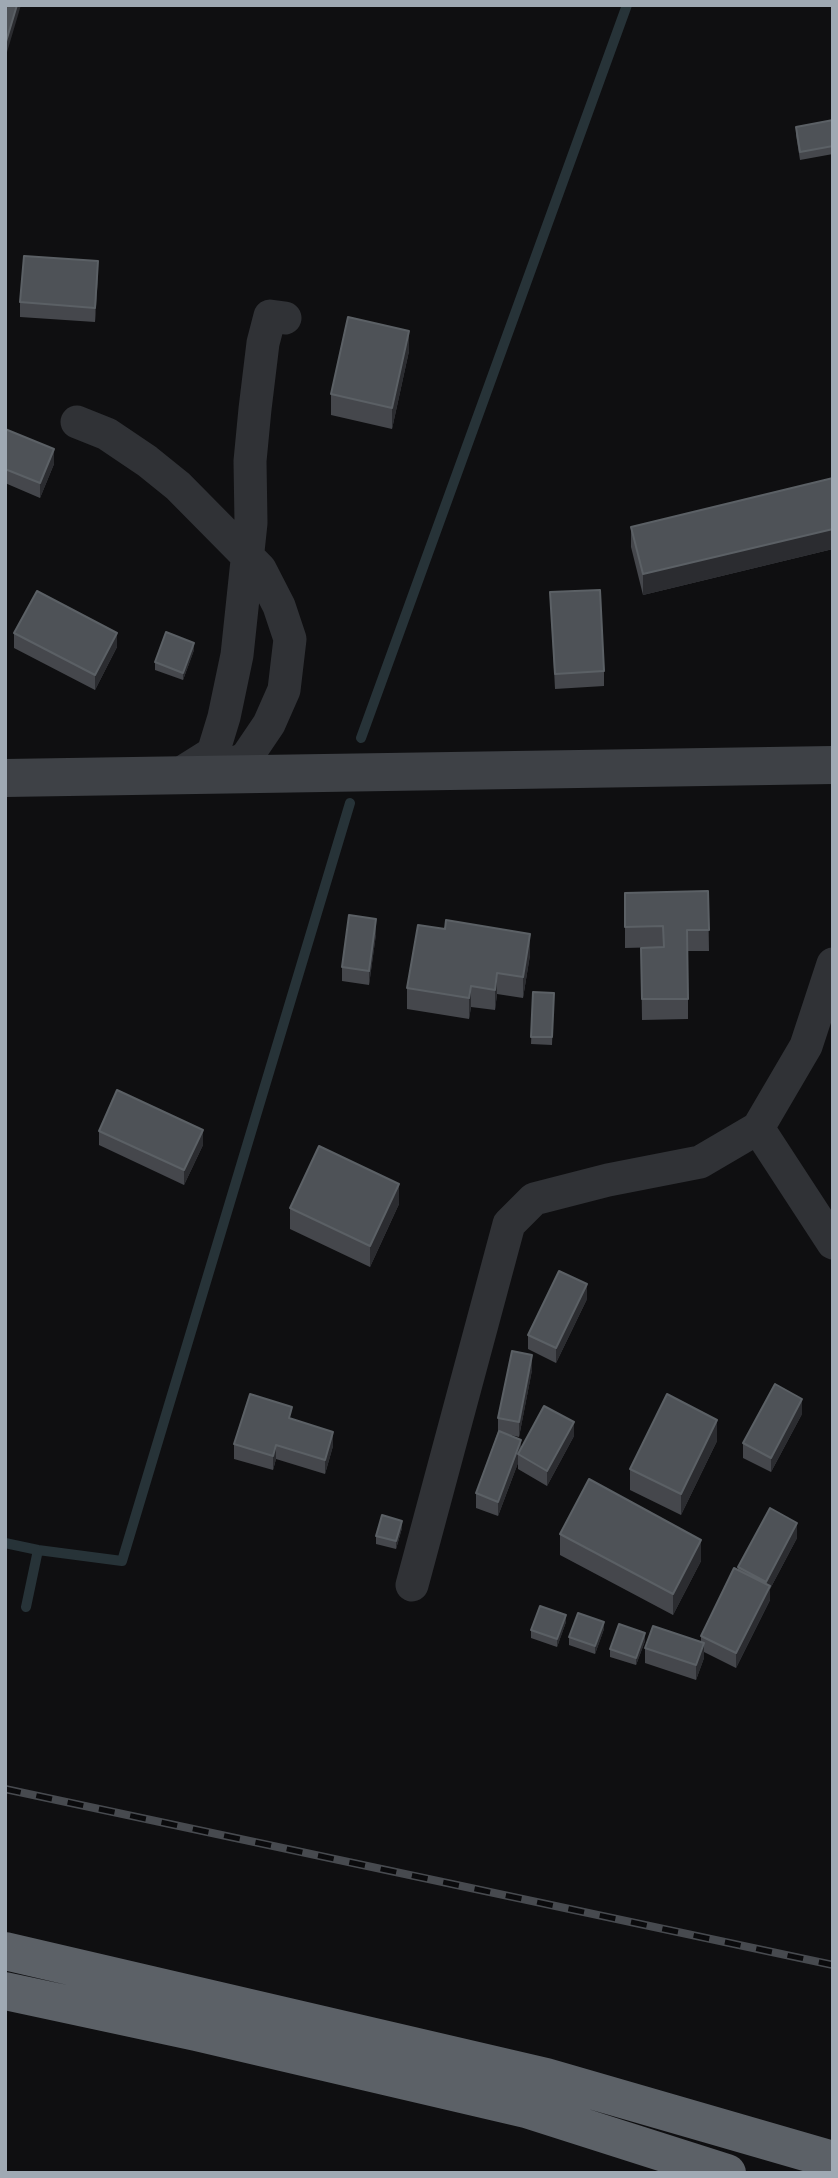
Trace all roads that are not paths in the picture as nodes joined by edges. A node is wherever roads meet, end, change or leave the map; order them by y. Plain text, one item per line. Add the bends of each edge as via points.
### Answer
1 (285, 318) dead end
2 (77, 422) dead end
3 (248, 557) junction
4 (832, 765) edge
5 (193, 775) junction
6 (833, 776) edge
7 (5, 778) edge
8 (833, 964) edge
9 (758, 1128) junction
10 (833, 1243) edge
11 (412, 1585) dead end
12 (5, 1951) edge
13 (5, 1992) edge
14 (833, 2160) edge
15 (727, 2173) edge

1 - 3 street via 271,316 263,343 250,461
2 - 3 street via 107,434 147,461
3 - 5 street via 237,654 220,729 213,753
3 - 5 street via 260,569 279,606 290,639 284,690 270,724 246,758
4 - 5 street
4 - 6 street
5 - 7 street
8 - 9 street via 806,1046
9 - 10 street
9 - 11 street via 700,1163 534,1199 509,1224
12 - 14 highway via 545,2077
13 - 15 highway via 526,2109

